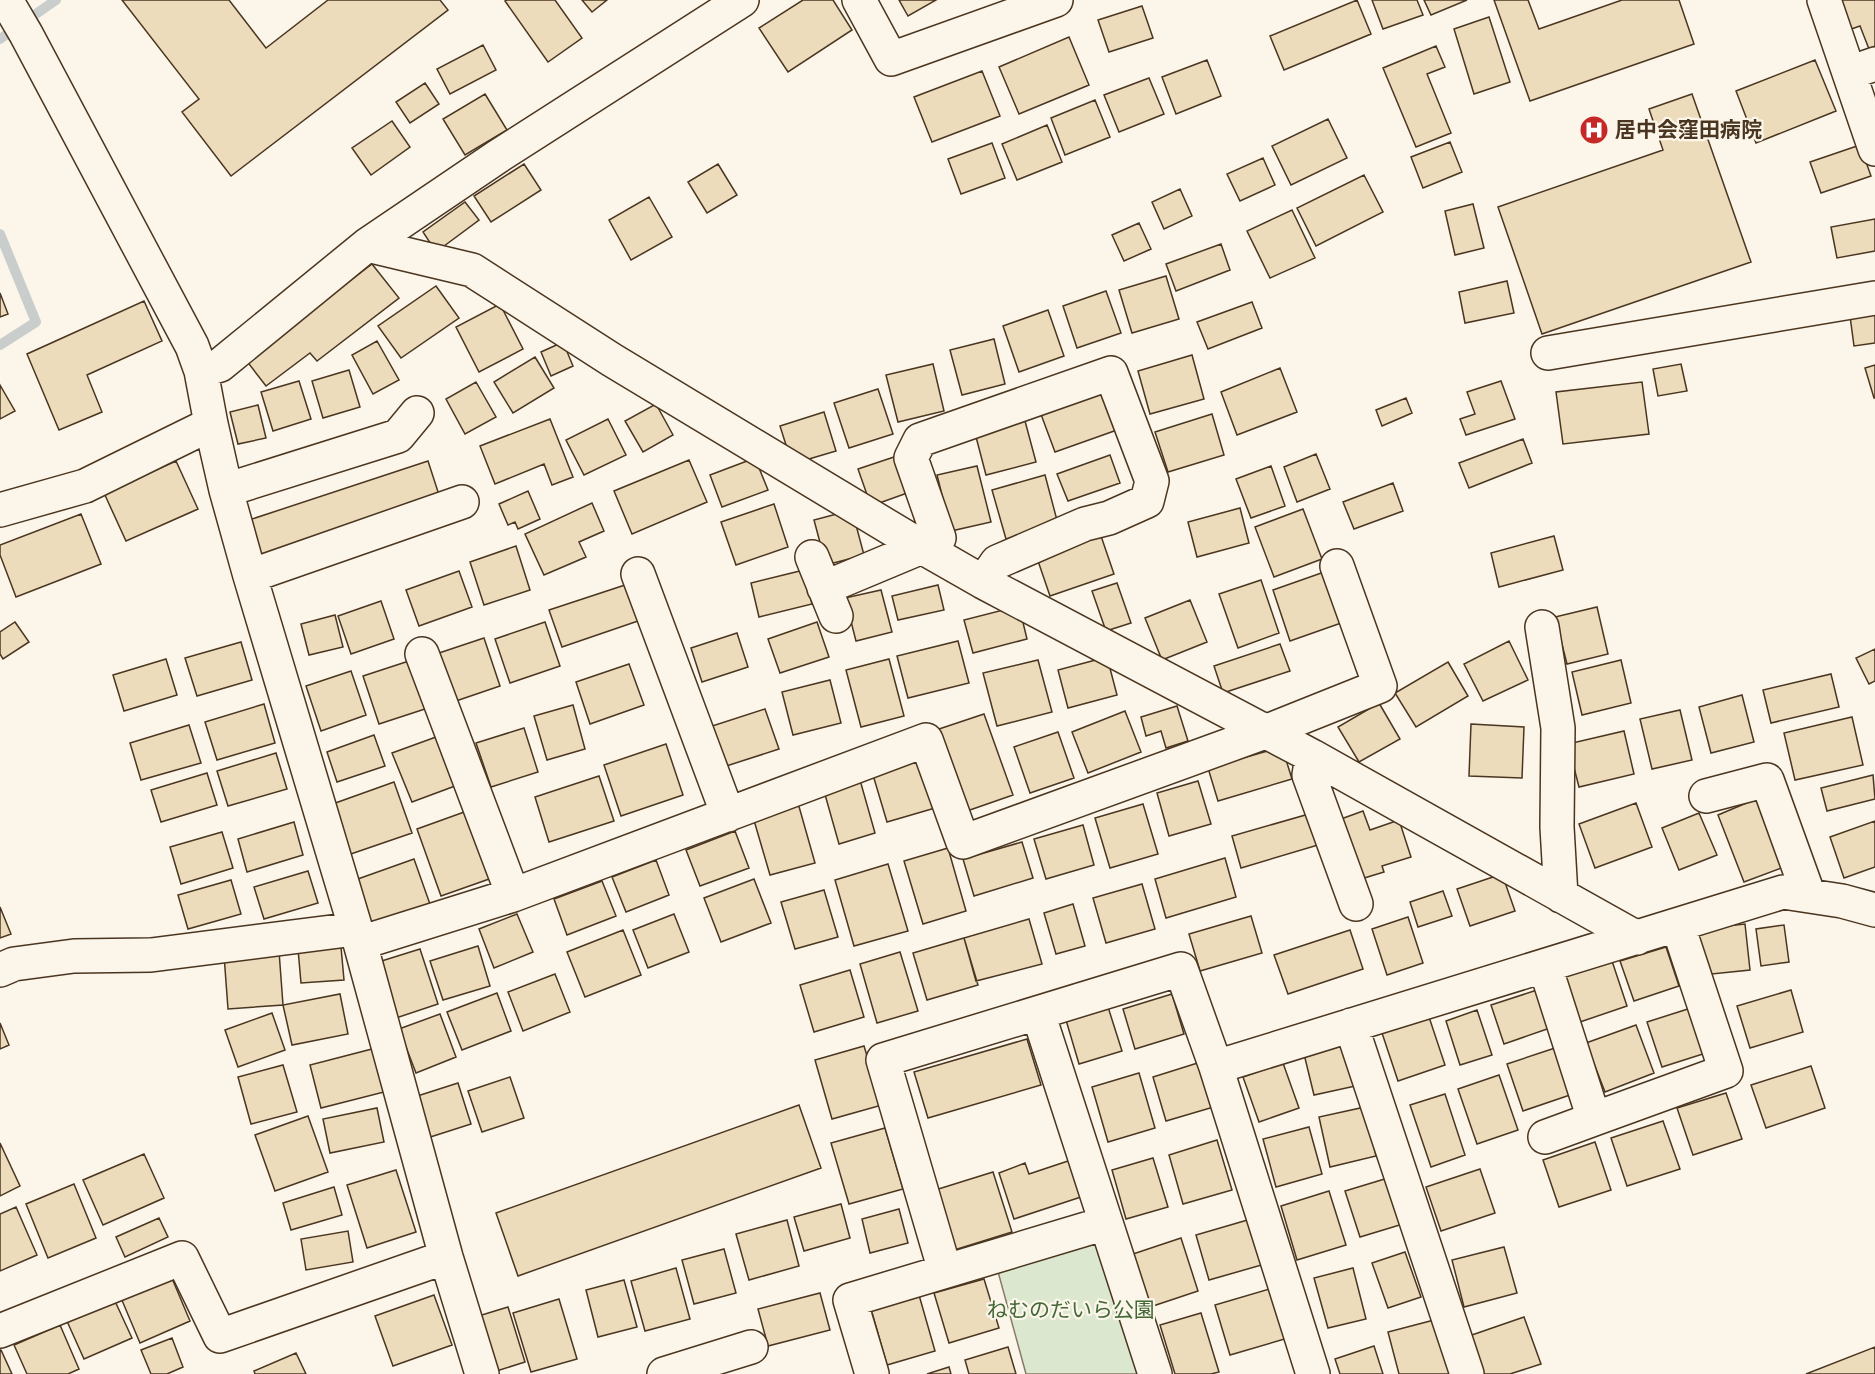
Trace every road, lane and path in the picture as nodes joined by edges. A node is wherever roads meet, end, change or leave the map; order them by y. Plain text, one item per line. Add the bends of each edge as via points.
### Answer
1 (6, 0) edge
2 (742, 0) edge
3 (859, 0) edge
4 (1824, 0) edge
5 (1041, 2) edge
6 (1862, 68) edge
7 (1875, 149) edge
8 (367, 245) junction
9 (1875, 298) edge
10 (1548, 353) dead end
11 (201, 371) junction
12 (417, 413) dead end
13 (211, 424) junction
14 (226, 490) junction
15 (462, 502) dead end
16 (0, 510) edge
17 (922, 547) junction
18 (812, 557) dead end
19 (1337, 566) dead end
20 (638, 574) dead end
21 (250, 576) junction
22 (983, 582) junction
23 (1542, 627) dead end
24 (422, 654) dead end
25 (1265, 732) junction
26 (1312, 756) junction
27 (1706, 796) dead end
28 (728, 815) junction
29 (513, 895) junction
30 (1561, 896) junction
31 (1809, 896) junction
32 (1356, 904) dead end
33 (1875, 910) edge
34 (1678, 926) junction
35 (358, 936) junction
36 (1637, 938) junction
37 (1545, 966) junction
38 (0, 970) edge
39 (1038, 1013) junction
40 (1351, 1024) junction
41 (1216, 1067) junction
42 (1594, 1119) junction
43 (1545, 1137) dead end
44 (1106, 1223) junction
45 (446, 1257) junction
46 (945, 1271) junction
47 (0, 1331) edge
48 (751, 1347) dead end
49 (482, 1374) edge
50 (664, 1374) edge
51 (872, 1374) edge
52 (1155, 1374) edge
53 (1313, 1374) edge
54 (1467, 1374) edge

1 - 11 street via 192,346
2 - 8 street
3 - 5 street via 891,59
4 - 6 street
6 - 7 street
8 - 11 street via 220,365
8 - 17 street via 472,270 612,360
9 - 10 street
11 - 13 street
12 - 14 street via 398,436
13 - 14 street
13 - 16 street via 85,486
14 - 21 street
15 - 21 street
17 - 18 street via 830,602
17 - 22 street
17 - 22 street via 939,538 911,458 920,440 1111,373 1152,482 1147,501 997,562
19 - 25 street via 1380,686
20 - 28 street
21 - 35 street
22 - 25 street
23 - 30 street via 1558,728
24 - 29 street
25 - 26 street
25 - 28 street via 963,842 926,740
26 - 30 street
26 - 32 street via 1309,775
27 - 31 street via 1767,780
28 - 29 street
29 - 35 street
30 - 36 street
31 - 33 street
31 - 34 street via 1783,892
34 - 36 street
34 - 42 street via 1726,1071
35 - 38 street via 152,955 74,956 14,964
35 - 45 street
36 - 37 street
37 - 40 street
37 - 42 street
39 - 41 street via 1181,969
39 - 44 street
39 - 46 street via 883,1060
40 - 41 street
40 - 54 street
41 - 53 street
42 - 43 street
44 - 46 street
44 - 52 street
45 - 47 street via 220,1336 182,1258
45 - 49 street
46 - 51 street via 849,1300
48 - 50 street

